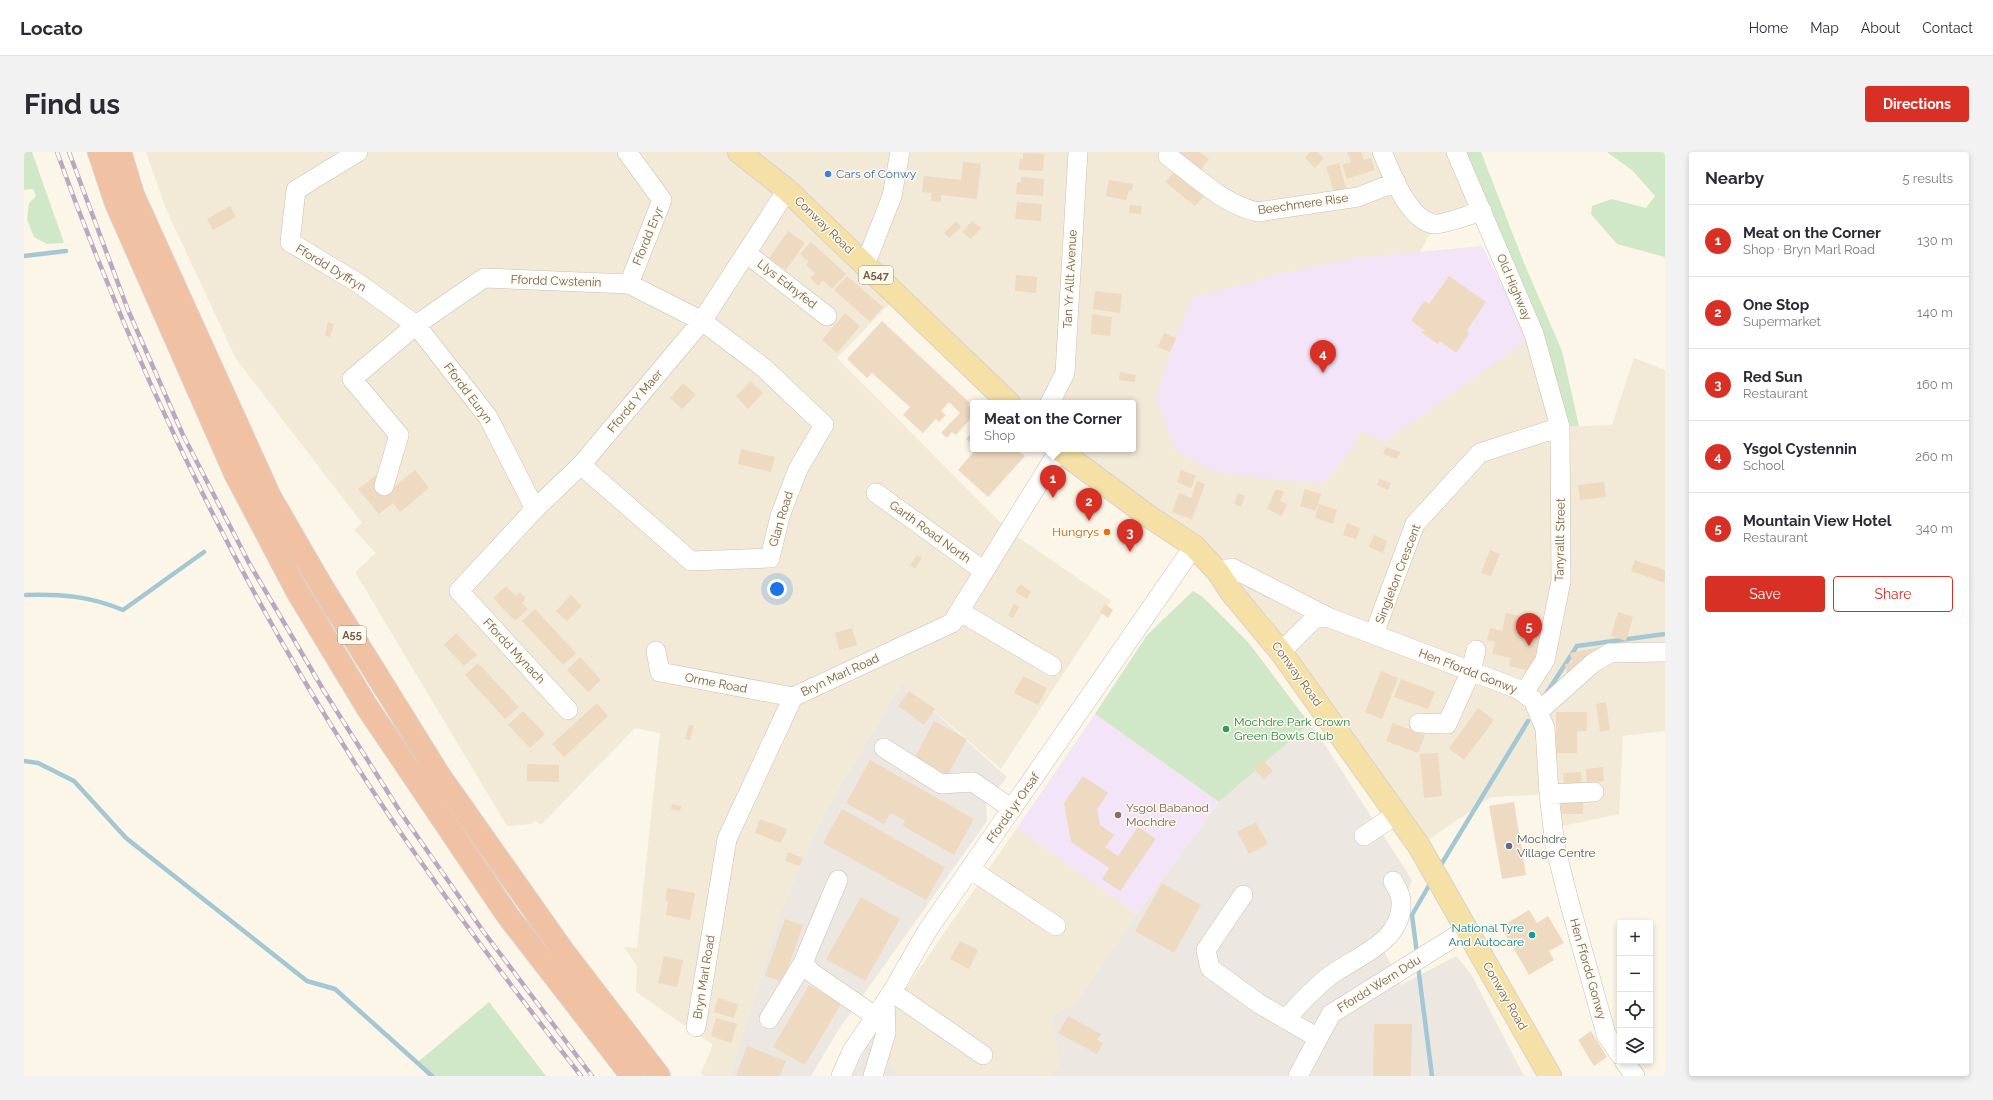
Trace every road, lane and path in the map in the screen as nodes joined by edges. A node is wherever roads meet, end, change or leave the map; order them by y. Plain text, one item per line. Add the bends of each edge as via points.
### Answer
1 (99, 152) edge
2 (120, 152) edge
3 (358, 152) edge
4 (627, 152) edge
5 (739, 152) edge
6 (900, 152) edge
7 (1078, 152) edge
8 (1382, 152) edge
9 (1456, 152) edge
10 (1168, 156) dead end
11 (1396, 182) junction
12 (788, 190) junction
13 (1482, 211) junction
14 (746, 253) junction
15 (865, 265) junction
16 (629, 284) junction
17 (827, 316) dead end
18 (702, 321) junction
19 (416, 325) junction
20 (1006, 400) edge
21 (1052, 400) edge
22 (1560, 428) junction
23 (1058, 452) edge
24 (1062, 452) edge
25 (581, 465) junction
26 (384, 486) dead end
27 (876, 493) dead end
28 (535, 508) junction
29 (1194, 546) junction
30 (984, 571) junction
31 (1218, 572) junction
32 (459, 592) joint
33 (959, 611) junction
34 (1330, 618) junction
35 (1374, 634) junction
36 (1476, 650) dead end
37 (656, 651) dead end
38 (1281, 652) junction
39 (1665, 652) edge
40 (1052, 666) dead end
41 (1471, 671) junction
42 (1524, 693) junction
43 (793, 697) junction
44 (568, 710) dead end
45 (1538, 712) junction
46 (1419, 723) dead end
47 (884, 748) dead end
48 (1594, 792) dead end
49 (1549, 794) junction
50 (1012, 809) junction
51 (1397, 814) junction
52 (1364, 836) dead end
53 (970, 869) junction
54 (838, 880) dead end
55 (1393, 881) dead end
56 (1243, 895) dead end
57 (1056, 926) dead end
58 (1467, 929) junction
59 (803, 963) junction
60 (884, 1004) junction
61 (1285, 1019) junction
62 (769, 1020) dead end
63 (696, 1028) dead end
64 (1318, 1038) junction
65 (1617, 1050) edge
66 (983, 1055) dead end
67 (1626, 1064) edge
68 (632, 1076) edge
69 (659, 1076) edge
70 (840, 1076) edge
71 (873, 1076) edge
72 (1298, 1076) edge
73 (1550, 1076) edge
74 (1635, 1076) edge

1 - 68 highway, A55 via 116,203 235,473 298,591 367,707 508,916
2 - 69 highway, A55 via 133,195 270,497 444,782 563,952
3 - 19 street, Ffordd Dyffryn via 296,190 290,242 358,283
4 - 16 street, Ffordd Eryr via 662,200
5 - 12 main road, Conway Road / A547
6 - 15 street via 892,196
7 - 21 street, Tan Yr Allt Avenue via 1065,374
8 - 11 street
9 - 13 street, Old Highway
10 - 11 street, Beechmere Rise via 1238,206 1258,212 1358,197
11 - 13 street via 1418,217 1435,225
12 - 14 street, Ffordd Y Maer
12 - 15 main road, Conway Road / A547
13 - 22 street, Old Highway via 1534,334
14 - 17 street, Llys Ednyfed
14 - 18 street, Ffordd Y Maer
15 - 20 main road, Conway Road / A547
16 - 18 street, Ffordd Cwstenin
16 - 19 street, Ffordd Cwstenin via 484,278
18 - 25 street, Ffordd Y Maer
18 - 25 street, Glan Road via 764,368 824,426 798,469 780,516 770,558 691,561
19 - 26 street, Ffordd Cwstenin via 352,379 399,434
19 - 28 street, Ffordd Euryn via 488,417
22 - 35 street, Singleton Crescent via 1480,453 1415,524
22 - 42 street, Tanyrallt Street via 1561,581 1545,660
23 - 30 street, Bryn Marl Road
24 - 29 main road, Conway Road via 1148,516
25 - 28 street, Ffordd Y Maer
27 - 30 street, Garth Road North
28 - 32 street, Ffordd Y Maer
29 - 31 main road, Conway Road
29 - 50 street, Ffordd yr Orsaf
30 - 33 street, Bryn Marl Road
31 - 34 street, Hen Ffordd Gonwy via 1232,568
31 - 38 main road, Conway Road
32 - 44 street, Ffordd Mynach
33 - 40 street
33 - 43 street, Bryn Marl Road via 952,623
34 - 35 street, Hen Ffordd Gonwy
34 - 38 street via 1315,618
35 - 41 street, Hen Ffordd Gonwy
36 - 41 street
37 - 43 street, Orme Road via 660,672
38 - 51 main road, Conway Road
39 - 45 street via 1610,653 1593,663
41 - 42 street, Hen Ffordd Gonwy
41 - 46 street via 1447,724
42 - 45 street, Hen Ffordd Gonwy via 1533,700
43 - 63 street, Bryn Marl Road via 727,839
45 - 49 street, Hen Ffordd Gonwy via 1545,728
47 - 50 street via 941,784 973,782
48 - 49 street
49 - 65 street, Hen Ffordd Gonwy via 1555,846 1570,905 1606,1034
50 - 53 street, Ffordd yr Orsaf
51 - 52 street
51 - 58 main road, Conway Road via 1419,846
53 - 57 street
53 - 60 street, Ffordd yr Orsaf via 927,931
54 - 59 street
55 - 61 street via 1402,900 1400,916 1394,930 1375,947 1327,978
56 - 61 street via 1206,950 1210,968
58 - 64 street, Ffordd Wern Ddu via 1331,1014
58 - 73 main road, Conway Road
59 - 60 street via 812,973
59 - 62 street
60 - 66 street
60 - 70 street, Ffordd yr Orsaf via 852,1051
60 - 71 street via 886,1033
61 - 64 street
64 - 72 street, Ffordd Wern Ddu
67 - 74 street

